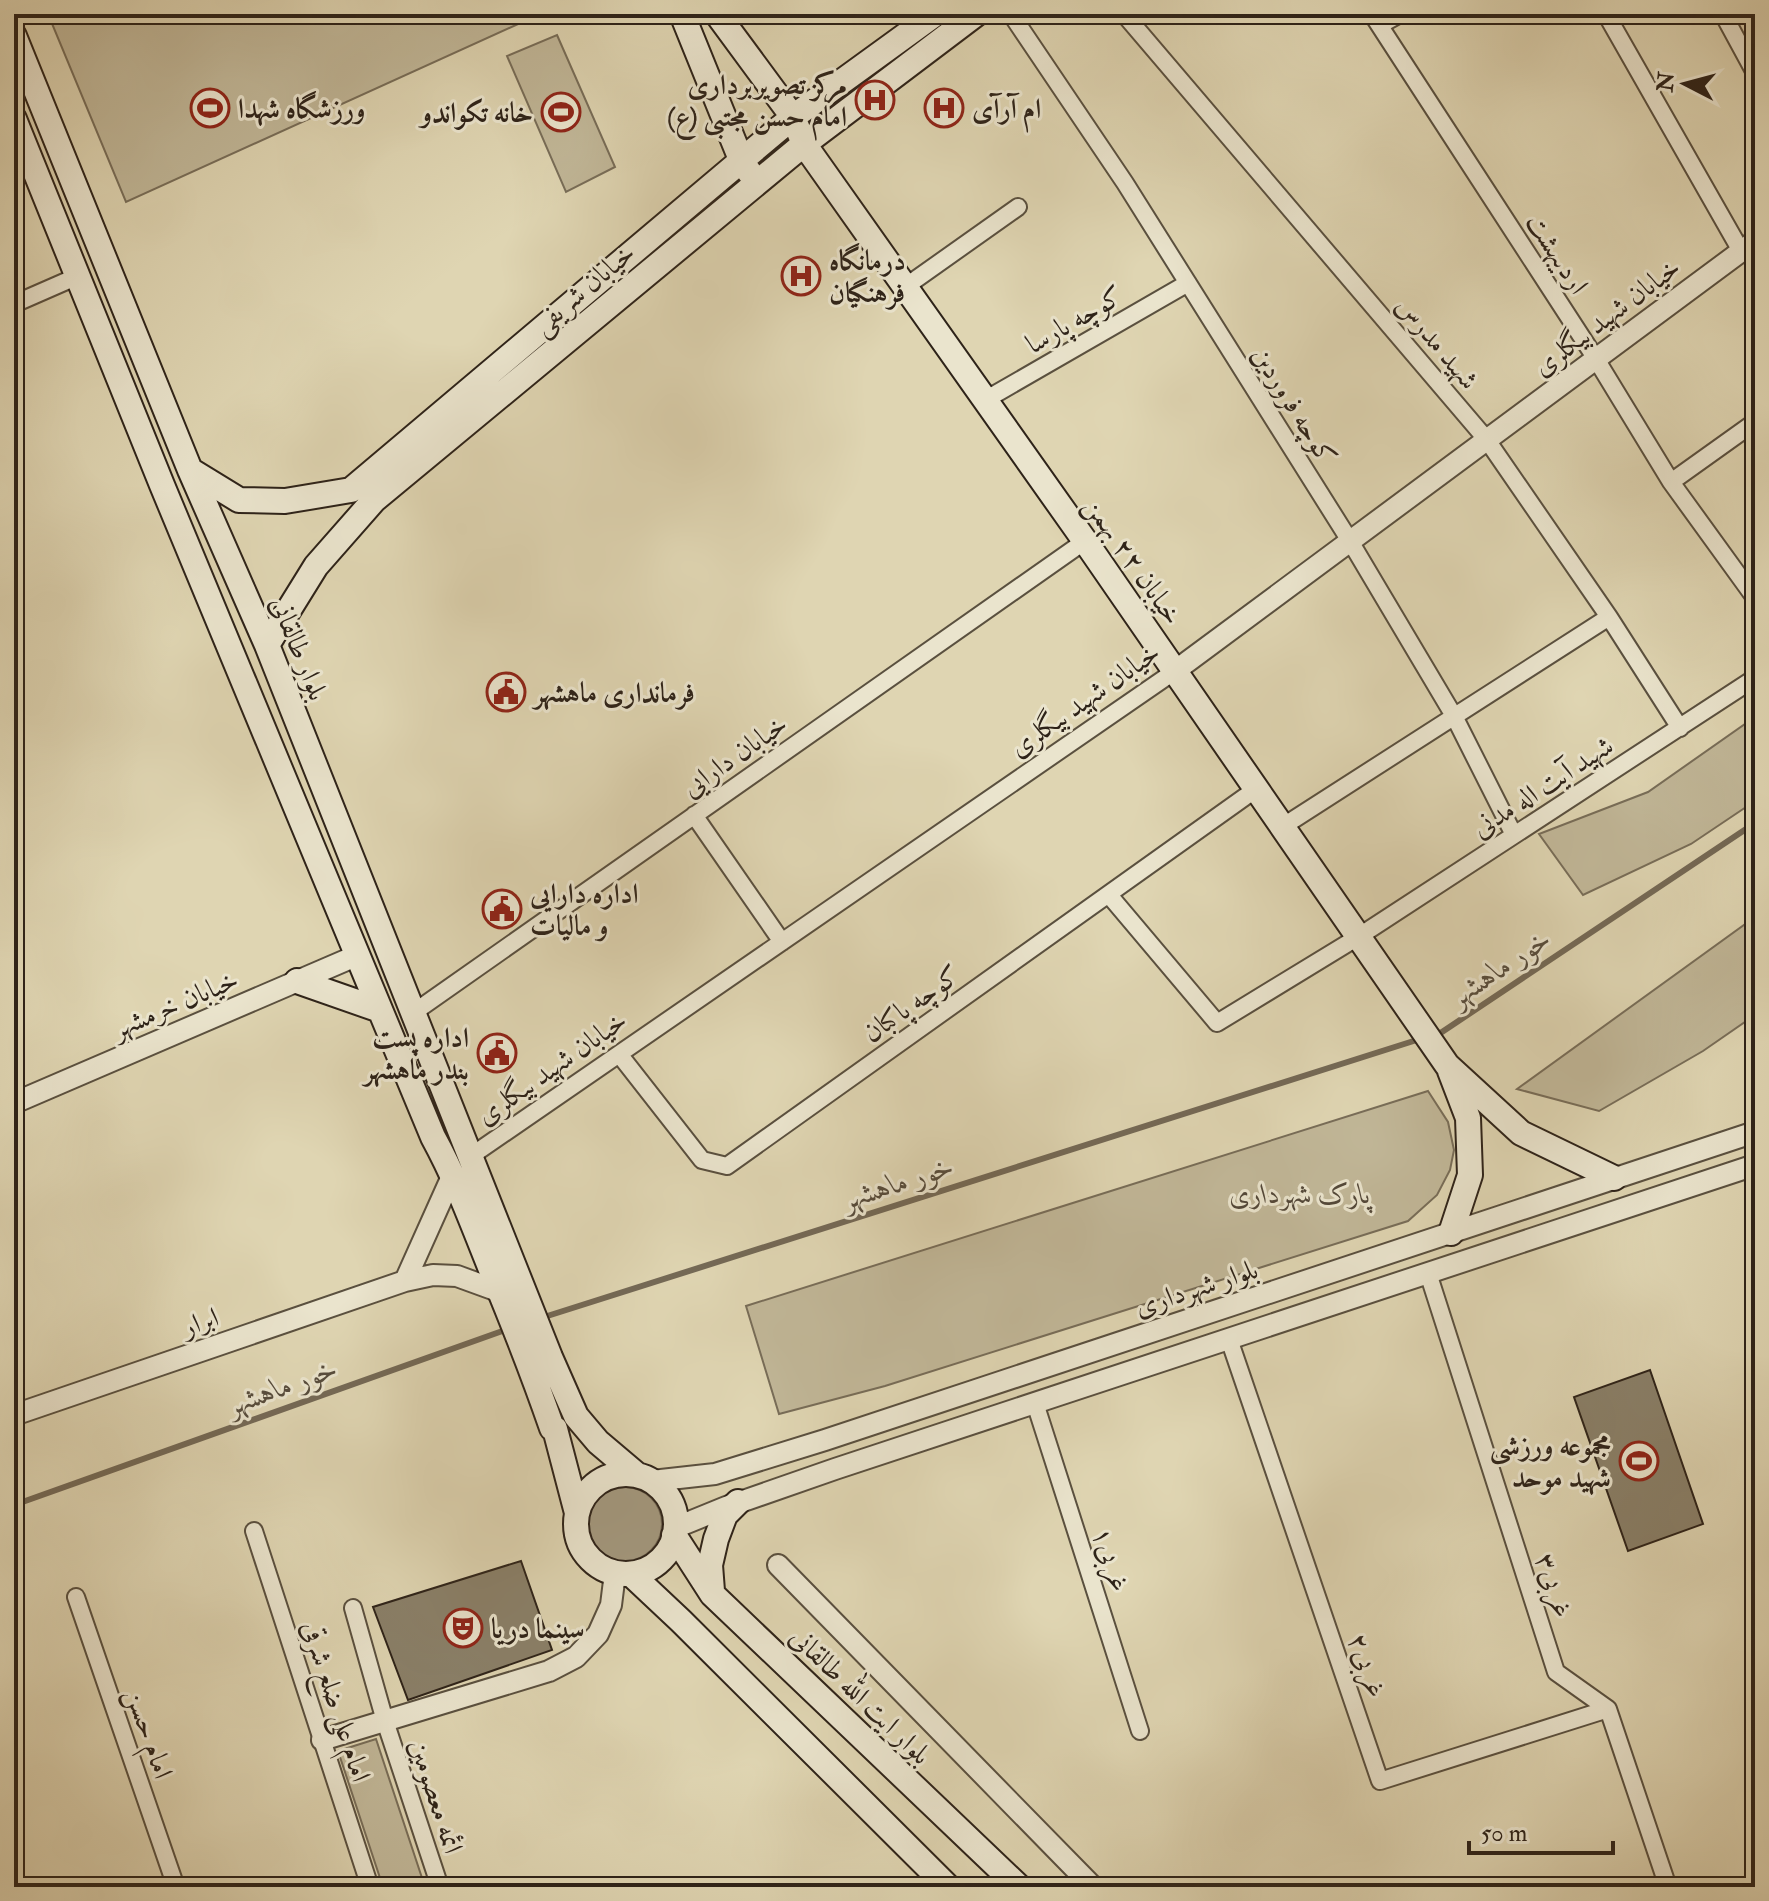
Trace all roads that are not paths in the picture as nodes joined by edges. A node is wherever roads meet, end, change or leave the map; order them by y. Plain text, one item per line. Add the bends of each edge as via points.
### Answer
1 (682, 14) edge
2 (717, 14) edge
3 (935, 14) edge
4 (976, 14) edge
5 (1011, 14) edge
6 (1124, 14) edge
7 (1400, 14) edge
8 (1606, 14) edge
9 (1723, 14) edge
10 (1376, 20) edge
11 (14, 36) edge
12 (1755, 73) edge
13 (793, 117) junction
14 (14, 119) edge
15 (804, 144) junction
16 (742, 162) junction
17 (757, 184) junction
18 (1018, 207) dead end
19 (1748, 246) edge
20 (78, 276) junction
21 (1188, 283) junction
22 (905, 287) junction
23 (14, 304) edge
24 (1596, 359) junction
25 (492, 387) junction
26 (985, 400) junction
27 (1755, 422) edge
28 (1487, 440) junction
29 (190, 470) junction
30 (1671, 482) junction
31 (1085, 541) junction
32 (1350, 541) junction
33 (1755, 598) edge
34 (1609, 617) junction
35 (267, 645) junction
36 (1175, 671) junction
37 (1755, 678) edge
38 (1454, 716) junction
39 (1680, 728) junction
40 (1256, 789) junction
41 (694, 815) junction
42 (1282, 827) junction
43 (1514, 835) junction
44 (1109, 895) junction
45 (1358, 937) junction
46 (782, 942) junction
47 (358, 955) junction
48 (297, 981) junction
49 (380, 1010) junction
50 (413, 1013) junction
51 (619, 1054) junction
52 (1447, 1065) junction
53 (14, 1103) edge
54 (1755, 1132) edge
55 (471, 1156) junction
56 (1755, 1165) edge
57 (453, 1174) junction
58 (1614, 1178) junction
59 (1451, 1233) junction
60 (1428, 1273) junction
61 (405, 1281) junction
62 (508, 1291) junction
63 (1229, 1339) junction
64 (540, 1361) junction
65 (1035, 1403) junction
66 (14, 1415) edge
67 (825, 1440) junction
68 (835, 1469) junction
69 (644, 1478) junction
70 (738, 1502) junction
71 (577, 1513) junction
72 (254, 1531) dead end
73 (676, 1531) junction
74 (778, 1565) dead end
75 (623, 1573) junction
76 (712, 1594) junction
77 (76, 1597) dead end
78 (353, 1608) dead end
79 (1608, 1709) junction
80 (385, 1721) junction
81 (1140, 1731) dead end
82 (322, 1740) junction
83 (176, 1887) edge
84 (370, 1887) edge
85 (440, 1887) edge
86 (948, 1887) edge
87 (1019, 1887) edge
88 (1093, 1887) edge
89 (1668, 1887) edge

1 - 16 main road
2 - 13 main road, خیابان ۲۲ بهمن
3 - 13 main road, خیابان شریفی
4 - 15 main road, خیابان شریفی
5 - 21 street, کوچه فروردین
6 - 28 street, شهید مدرس
7 - 10 street
8 - 19 street
9 - 12 street
10 - 24 street, اردیبهشت
11 - 29 main road, بلوار طالقانی
13 - 15 main road, خیابان ۲۲ بهمن
13 - 16 main road, خیابان شریفی
14 - 20 main road
15 - 17 main road, خیابان شریفی
15 - 22 main road, خیابان ۲۲ بهمن
16 - 17 main road
16 - 25 main road, خیابان شریفی
17 - 25 main road, خیابان شریفی
18 - 22 street
19 - 24 street, خیابان شهید بیگلری
20 - 23 street
20 - 47 main road
21 - 26 street, کوچه پارسا
21 - 32 street, کوچه فروردین
22 - 26 main road, خیابان ۲۲ بهمن
24 - 28 street, خیابان شهید بیگلری
24 - 30 street, اردیبهشت
25 - 29 main road, خیابان شریفی via 351,490 285,501 239,500
25 - 35 main road, خیابان شریفی via 374,500 316,566
26 - 31 main road, خیابان ۲۲ بهمن
27 - 30 street
28 - 32 street, خیابان شهید بیگلری
28 - 34 street, شهید مدرس
29 - 35 main road, بلوار طالقانی
30 - 33 street, اردیبهشت
31 - 36 main road, خیابان ۲۲ بهمن
31 - 41 street, خیابان دارایی
32 - 36 street, خیابان شهید بیگلری
32 - 38 street, کوچه فروردین
34 - 38 street
34 - 39 street, شهید مدرس
35 - 50 main road, بلوار طالقانی
36 - 40 main road, خیابان ۲۲ بهمن
36 - 46 street, خیابان شهید بیگلری
37 - 39 street, شهید آیت اله مدنی
38 - 42 street
38 - 43 street, کوچه فروردین
39 - 43 street, شهید آیت اله مدنی
40 - 42 main road, خیابان ۲۲ بهمن
40 - 44 street, کوچه پاکبان
41 - 46 street
41 - 50 street, خیابان دارایی
42 - 45 main road, خیابان ۲۲ بهمن
43 - 45 street, شهید آیت اله مدنی
44 - 45 street, شهید آیت اله مدنی via 1217,1023
44 - 51 street, کوچه پاکبان via 727,1166 702,1160
45 - 52 main road, خیابان ۲۲ بهمن
46 - 51 street, خیابان شهید بیگلری
47 - 48 street, خیابان خرمشهر
47 - 49 main road
48 - 49 main road
48 - 53 street, خیابان خرمشهر
49 - 57 main road
50 - 55 main road, بلوار طالقانی
51 - 55 street, خیابان شهید بیگلری
52 - 58 main road via 1521,1133
52 - 59 main road via 1469,1132 1470,1175
54 - 58 street, بلوار شهرداری
55 - 62 main road, بلوار طالقانی
56 - 60 street
57 - 61 street
57 - 62 main road
58 - 59 street, بلوار شهرداری
59 - 67 street, بلوار شهرداری
60 - 63 street
60 - 79 street, ۳غربی via 1556,1672
61 - 62 street, ابرار via 457,1276
61 - 66 street, ابرار
62 - 64 main road
63 - 65 street
63 - 79 street, ۲غربی via 1380,1781
64 - 69 main road via 598,1442
64 - 71 main road via 552,1428
65 - 68 street
65 - 81 street, ۱غربی
67 - 68 street
67 - 69 street, بلوار شهرداری via 715,1474
68 - 70 street
69 - 71 main road via 606,1478 583,1498
69 - 73 main road via 664,1491 672,1504
70 - 73 street
70 - 76 main road via 725,1515 716,1539 710,1565
71 - 75 main road via 580,1544 589,1557
72 - 82 street, امام علی ضلع شرقی
73 - 75 main road via 659,1561 646,1570
73 - 76 main road, بلوار ایت الله طالقانی
74 - 88 street
75 - 80 street via 598,1634 576,1657 549,1671
75 - 86 main road via 681,1621
76 - 87 main road, بلوار ایت الله طالقانی
77 - 83 street, امام حسن
78 - 80 street, ائمه معصومین
79 - 89 street
80 - 82 street
80 - 85 street, ائمه معصومین
82 - 84 street, امام علی ضلع شرقی

